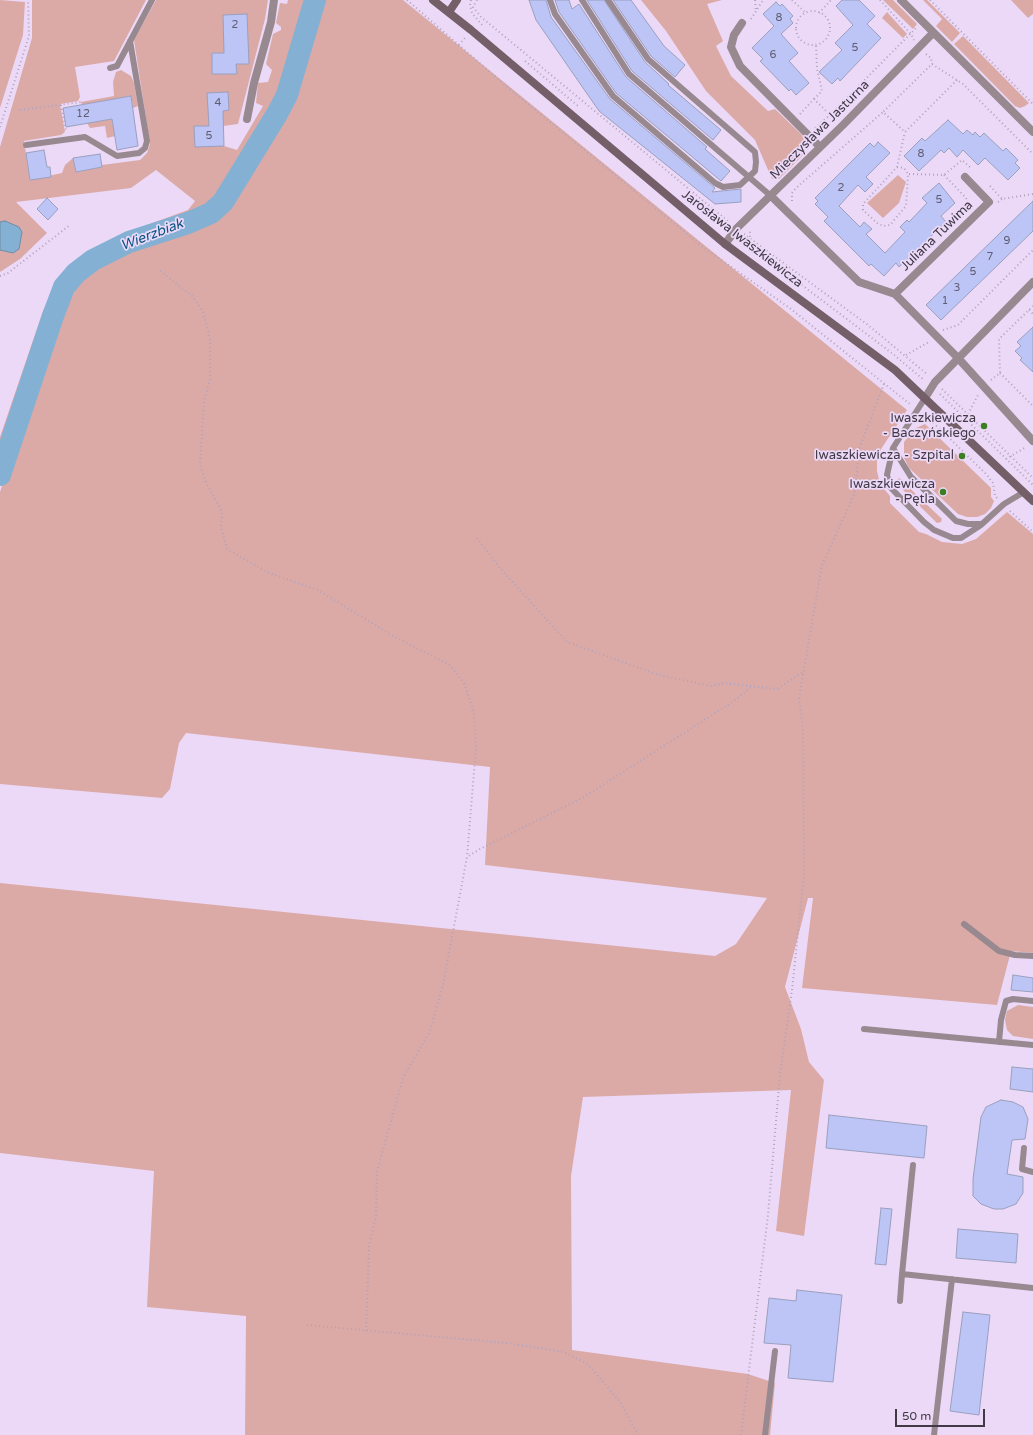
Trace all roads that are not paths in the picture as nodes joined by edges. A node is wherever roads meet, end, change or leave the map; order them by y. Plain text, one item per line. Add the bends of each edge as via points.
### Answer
1 (152, 0) edge
2 (274, 0) edge
3 (433, 0) edge
4 (457, 0) edge
5 (550, 0) edge
6 (582, 0) edge
7 (608, 0) edge
8 (901, 0) edge
9 (449, 12) junction
10 (745, 23) road end
11 (933, 33) junction
12 (130, 41) junction
13 (110, 68) dead end
14 (247, 119) dead end
15 (1033, 132) edge
16 (26, 145) dead end
17 (820, 147) junction
18 (964, 177) dead end
19 (749, 178) junction
20 (771, 196) junction
21 (725, 244) junction
22 (1033, 282) edge
23 (895, 294) junction
24 (958, 358) junction
25 (926, 398) junction
26 (1030, 444) edge
27 (893, 448) junction
28 (1024, 492) junction
29 (1033, 501) edge
30 (982, 524) junction
31 (964, 924) dead end
32 (1033, 956) edge
33 (1033, 1001) edge
34 (864, 1029) dead end
35 (999, 1042) junction
36 (1033, 1045) edge
37 (1024, 1148) dead end
38 (912, 1165) dead end
39 (1033, 1172) edge
40 (902, 1274) junction
41 (952, 1279) junction
42 (1033, 1288) edge
43 (900, 1301) dead end
44 (775, 1351) dead end
45 (765, 1435) edge
46 (934, 1435) edge

1 - 12 lane
2 - 14 street
3 - 9 street, Jarosława Iwaszkiewicza
4 - 9 street
5 - 19 lane via 555,14 613,96 715,183 724,187 740,185
6 - 19 lane via 629,74
7 - 19 lane via 648,59 755,152 755,171
8 - 11 street
9 - 21 street, Jarosława Iwaszkiewicza
10 - 17 street via 734,35 731,47 740,66
11 - 15 street
11 - 17 street, Mieczysława Jasturna
12 - 13 lane via 117,66
12 - 16 lane via 147,141 144,148 139,153 117,156 85,137
17 - 20 street, Mieczysława Jasturna
18 - 23 street, Juliana Tuwima via 989,202
19 - 20 lane
20 - 21 street, Mieczysława Jasturna
20 - 23 street via 859,282
21 - 25 street, Jarosława Iwaszkiewicza via 894,370
22 - 24 street
23 - 24 street
24 - 25 street via 934,384
24 - 26 street
25 - 27 lane
25 - 28 street, Jarosława Iwaszkiewicza
27 - 30 lane via 911,477 956,521
27 - 30 lane via 887,475 890,487 924,522 934,530 953,538 961,538
28 - 29 street, Jarosława Iwaszkiewicza
28 - 30 lane via 1004,504
31 - 32 lane via 1000,951
33 - 35 lane via 1006,1001 1000,1020
34 - 35 lane
35 - 36 lane
37 - 39 lane via 1022,1169
38 - 40 lane
40 - 41 lane
40 - 43 lane
41 - 42 lane
41 - 46 lane
44 - 45 lane

